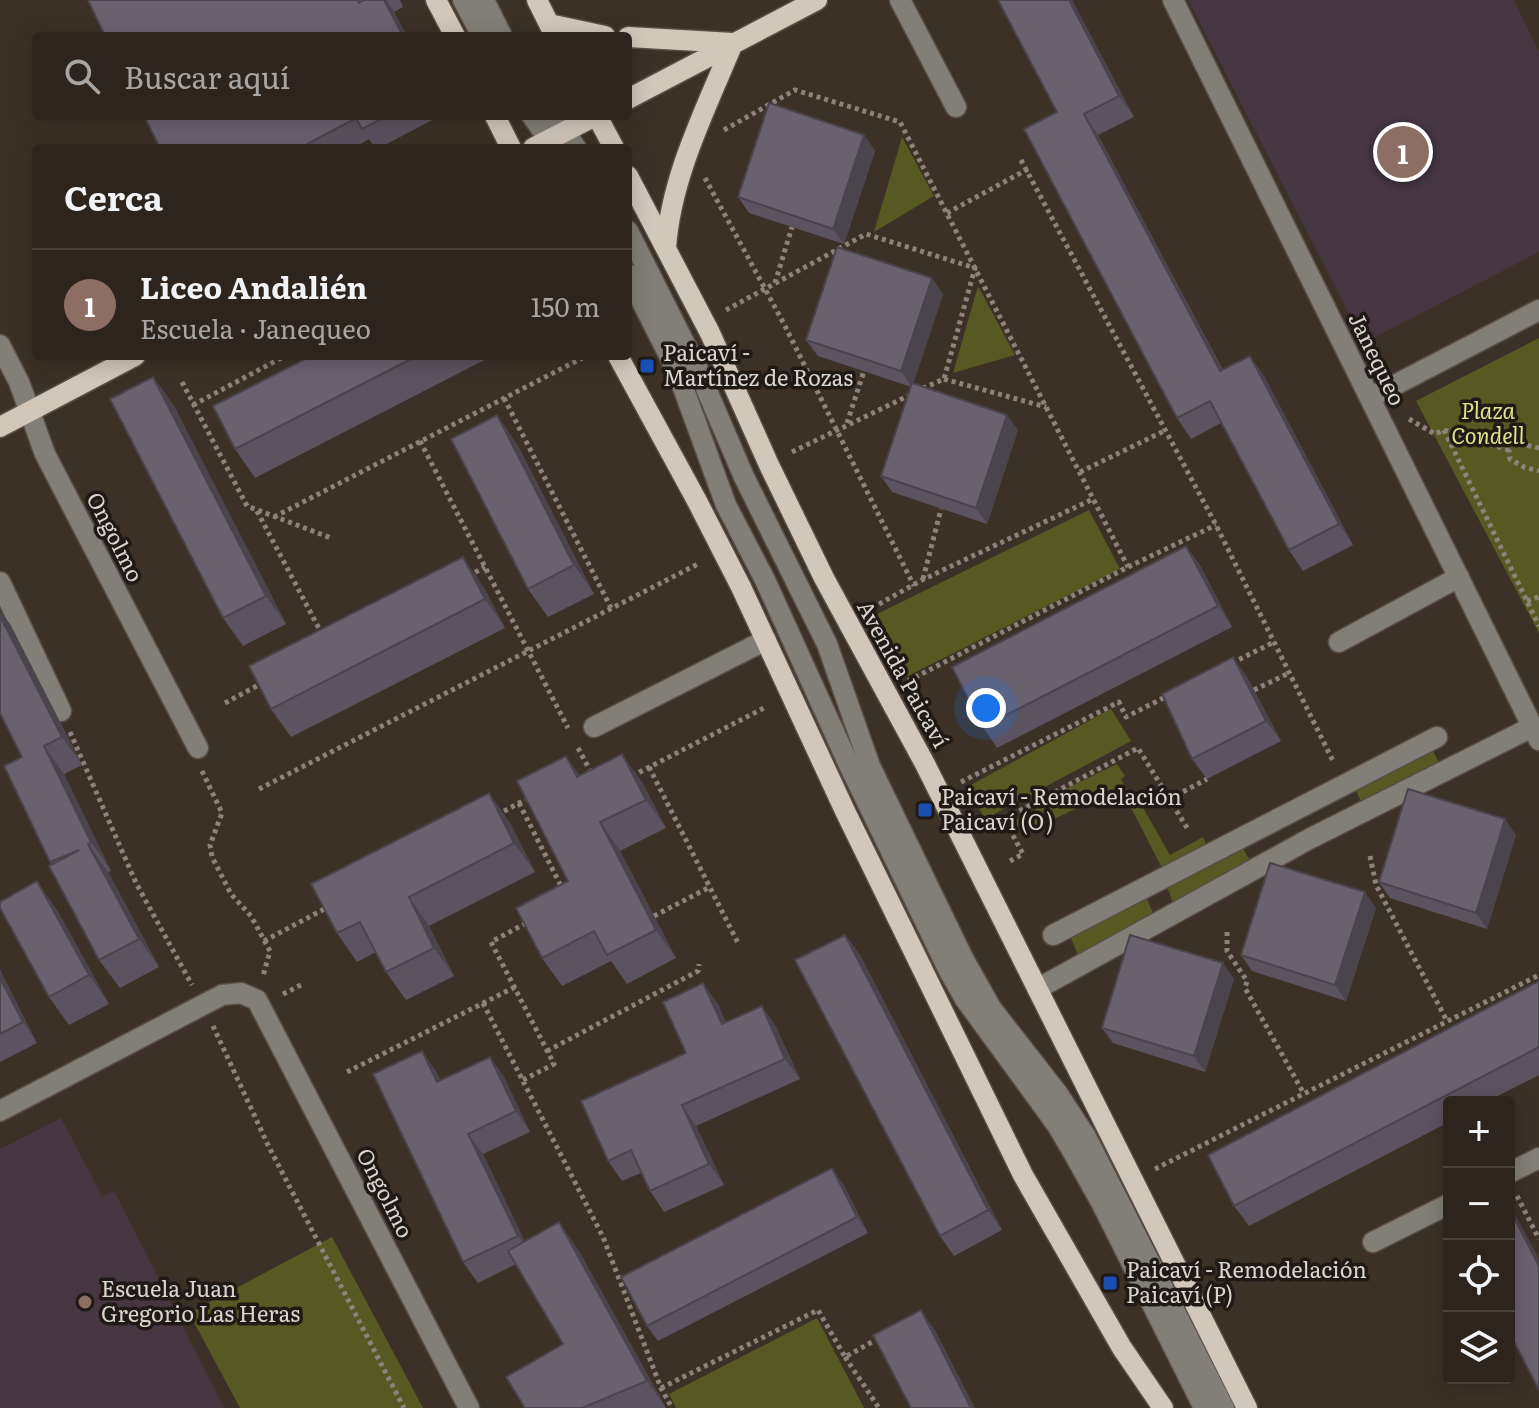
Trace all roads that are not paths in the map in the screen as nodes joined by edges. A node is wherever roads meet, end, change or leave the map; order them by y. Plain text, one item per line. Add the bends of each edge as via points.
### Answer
1 (436, 0) edge
2 (463, 0) edge
3 (484, 0) edge
4 (537, 0) edge
5 (900, 0) edge
6 (1173, 0) edge
7 (802, 3) edge
8 (552, 30) edge
9 (453, 32) edge
10 (480, 32) edge
11 (500, 32) edge
12 (632, 37) edge
13 (733, 43) junction
14 (632, 97) edge
15 (956, 107) dead end
16 (497, 120) edge
17 (536, 120) edge
18 (589, 120) edge
19 (598, 120) edge
20 (555, 139) edge
21 (509, 144) edge
22 (612, 144) edge
23 (632, 184) edge
24 (632, 239) edge
25 (666, 248) junction
26 (632, 282) edge
27 (1539, 310) edge
28 (0, 345) edge
29 (127, 360) edge
30 (620, 360) edge
31 (1370, 398) junction
32 (30, 411) junction
33 (0, 427) edge
34 (1459, 577) junction
35 (0, 582) edge
36 (766, 640) junction
37 (1339, 642) dead end
38 (802, 663) junction
39 (61, 711) road end
40 (594, 727) dead end
41 (1536, 733) edge
42 (1437, 737) dead end
43 (198, 748) road end
44 (845, 811) junction
45 (1053, 935) dead end
46 (1037, 989) junction
47 (0, 1111) edge
48 (1539, 1158) edge
49 (1515, 1180) edge
50 (1443, 1207) edge
51 (1373, 1242) dead end
52 (1122, 1348) junction
53 (469, 1408) edge
54 (1148, 1408) edge
55 (1163, 1408) edge
56 (1204, 1408) edge
57 (1224, 1408) edge
58 (1247, 1408) edge

1 - 9 main road
2 - 10 street
3 - 11 street
4 - 8 main road
5 - 15 street
6 - 31 street, Janequeo
7 - 13 main road
12 - 13 main road
13 - 14 main road
13 - 25 main road via 676,187
16 - 21 main road
17 - 20 street
18 - 20 main road
19 - 22 main road
23 - 25 main road, Avenida Paicaví
24 - 57 street via 827,644 870,766 964,960 991,1008 1086,1137
25 - 46 main road, Avenida Paicaví via 824,578 925,764
26 - 38 street via 677,371 726,505
27 - 31 street
28 - 32 street, Ongolmo
29 - 32 main road
30 - 36 main road
31 - 34 street, Janequeo
32 - 33 main road
32 - 43 street, Ongolmo via 45,454
34 - 37 street
34 - 41 street, Janequeo
35 - 39 street
36 - 40 street
36 - 44 main road
38 - 44 street
38 - 56 street via 948,969 1057,1125
41 - 46 street via 1311,838
42 - 45 street
44 - 52 main road via 1023,1175
46 - 58 main road, Avenida Paicaví
47 - 53 street, Ongolmo via 203,1005 231,993 257,1000
48 - 49 street
50 - 51 street
52 - 54 main road
52 - 55 main road

